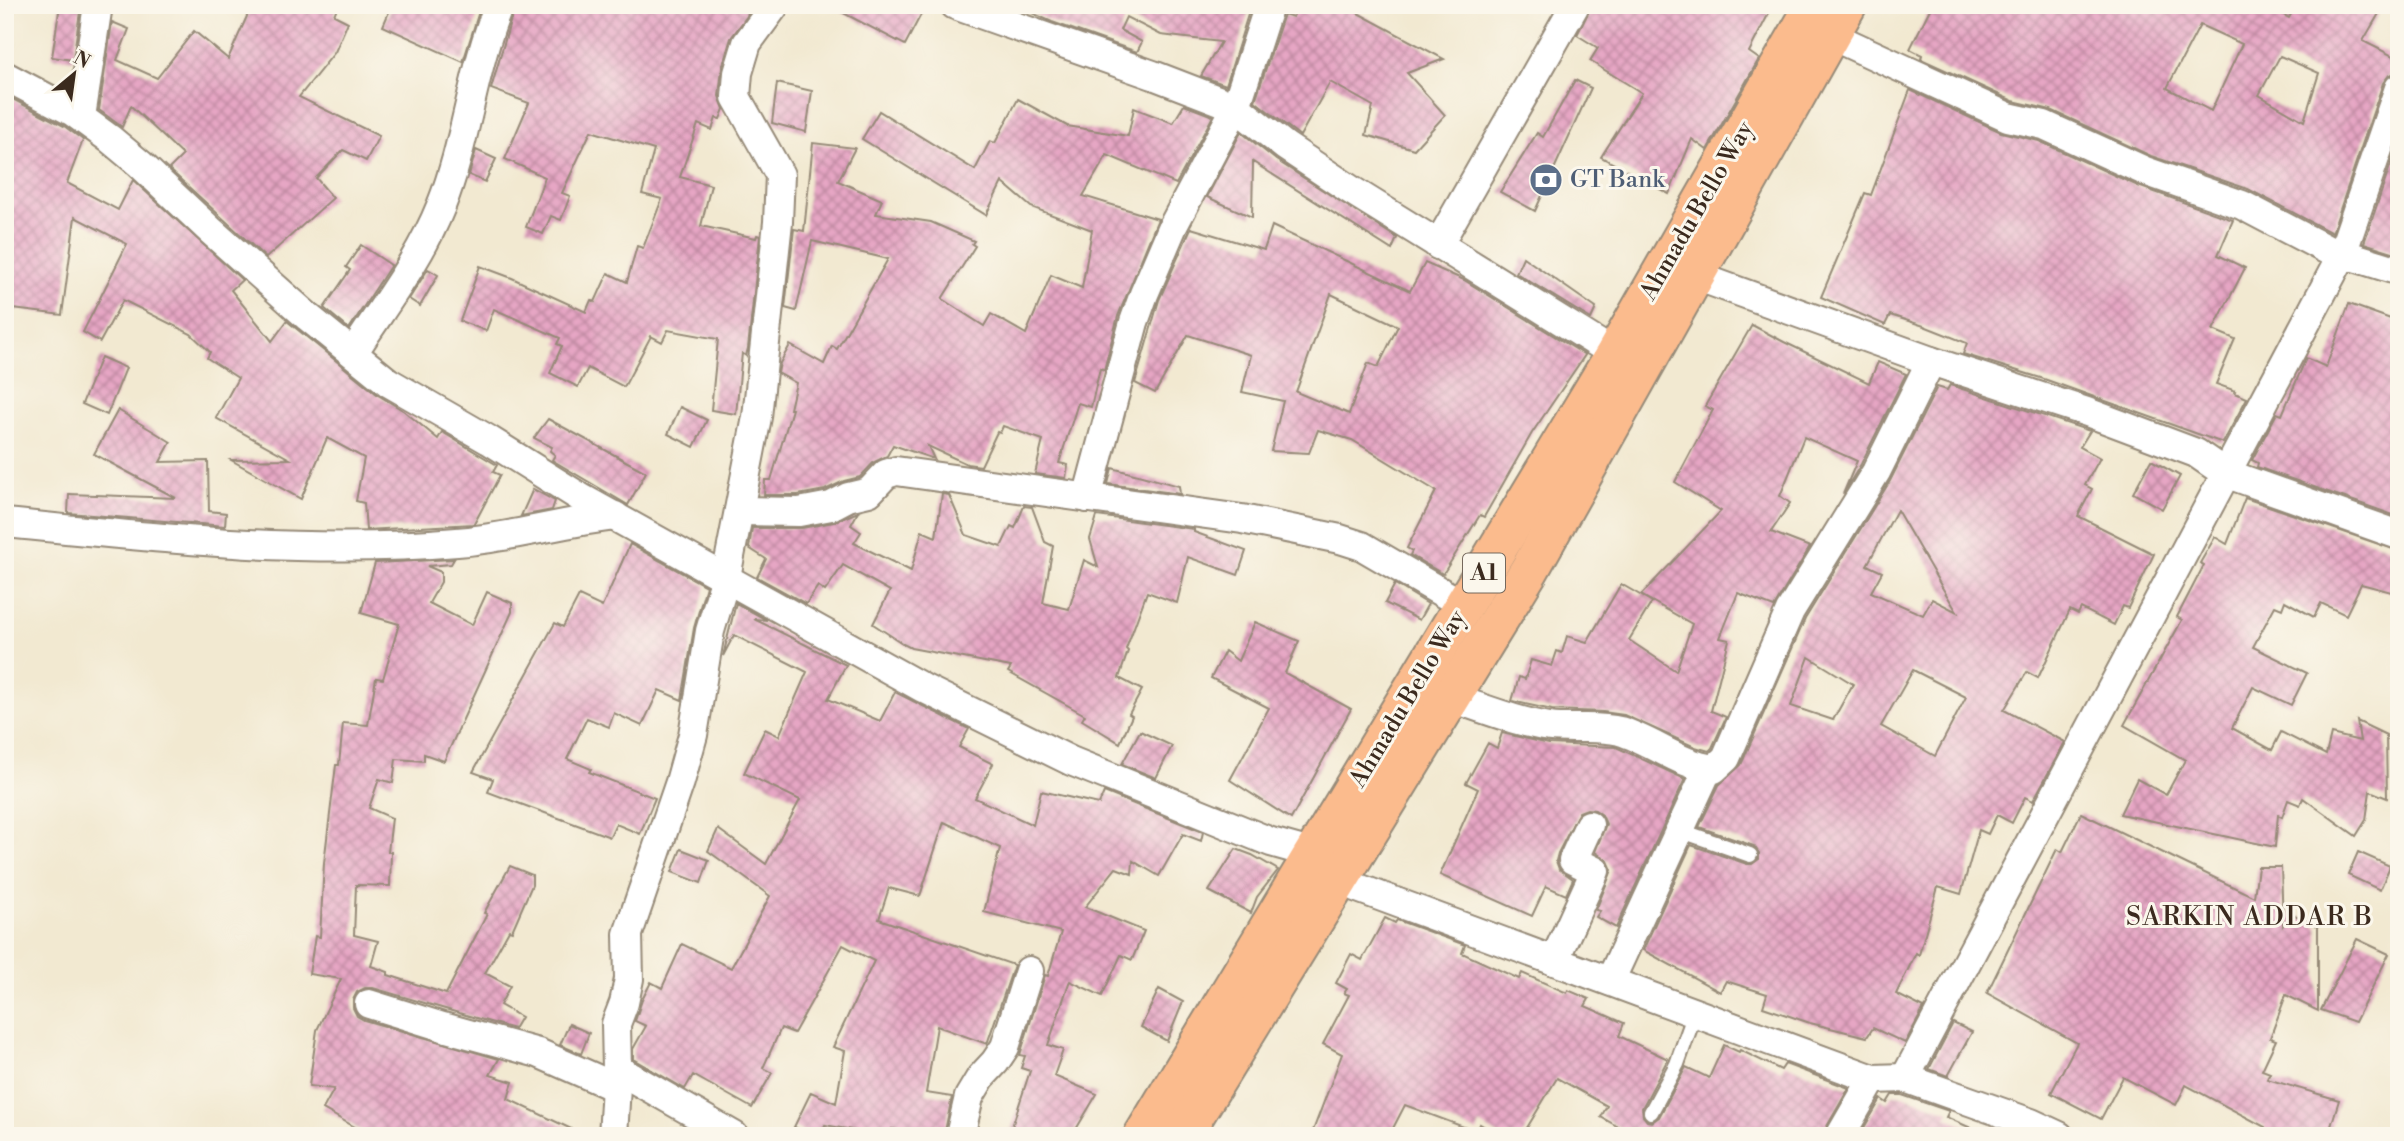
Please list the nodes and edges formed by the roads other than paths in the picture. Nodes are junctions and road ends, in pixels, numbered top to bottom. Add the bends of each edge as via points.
1 (98, 5) edge
2 (499, 5) edge
3 (775, 5) edge
4 (955, 5) edge
5 (1269, 5) edge
6 (1575, 5) edge
7 (1831, 15) edge
8 (5, 76) edge
9 (2399, 88) edge
10 (1236, 107) junction
11 (81, 117) junction
12 (1438, 245) junction
13 (2341, 257) junction
14 (2399, 271) edge
15 (1696, 276) junction
16 (353, 353) junction
17 (1615, 354) junction
18 (1931, 361) junction
19 (2225, 472) junction
20 (1087, 498) junction
21 (739, 511) junction
22 (615, 516) junction
23 (5, 523) edge
24 (2399, 535) edge
25 (726, 577) junction
26 (1465, 606) junction
27 (1451, 698) junction
28 (1708, 769) junction
29 (1589, 825) dead end
30 (1679, 830) junction
31 (1750, 855) dead end
32 (1326, 867) junction
33 (1554, 961) junction
34 (1029, 971) dead end
35 (1610, 981) junction
36 (369, 1004) dead end
37 (1695, 1013) junction
38 (616, 1078) junction
39 (1873, 1079) junction
40 (1905, 1079) junction
41 (1651, 1112) dead end
42 (1190, 1133) edge
43 (613, 1136) edge
44 (734, 1136) edge
45 (960, 1136) edge
46 (1143, 1136) edge
47 (1839, 1136) edge
48 (2059, 1136) edge

1 - 11 street
2 - 16 street via 440,207 402,280
3 - 21 street via 747,43 736,97 780,174 757,417
4 - 10 street
5 - 10 street
6 - 12 street
7 - 13 street via 2008,117 2044,125 2145,171 2242,205
7 - 15 highway, Ahmadu Bello Way / A1
7 - 17 highway, Ahmadu Bello Way / A1
8 - 11 street
9 - 13 street
10 - 12 street via 1285,146
10 - 20 street via 1144,294
11 - 16 street
12 - 17 street
13 - 14 street
13 - 19 street
15 - 18 street
15 - 27 highway, Ahmadu Bello Way / A1 via 1530,569
16 - 22 street via 388,382
17 - 26 highway, Ahmadu Bello Way / A1
18 - 19 street via 2196,453
18 - 28 street via 1876,472 1790,611 1726,758
19 - 24 street
19 - 40 street
20 - 21 street via 896,471 886,474 869,492 831,506 799,512
20 - 26 street via 1242,519 1340,539 1362,546
21 - 25 street
22 - 23 street via 459,542 362,546 175,540
22 - 25 street
25 - 32 street via 923,688 1071,761
25 - 38 street via 710,631 690,747 628,934 629,979 616,1024
26 - 32 highway, Ahmadu Bello Way / A1
27 - 28 street via 1547,727 1608,728
27 - 32 highway, Ahmadu Bello Way / A1
28 - 30 street
29 - 33 street via 1573,860 1595,871
30 - 31 lane
30 - 35 street
32 - 33 street
32 - 42 highway, Ahmadu Bello Way / A1
32 - 46 highway, Ahmadu Bello Way / A1
33 - 35 street
34 - 45 street via 1005,1047 969,1097
35 - 37 street
36 - 38 street
37 - 39 street
37 - 41 lane via 1677,1064
38 - 43 street
38 - 44 street
39 - 40 street
39 - 47 street
40 - 48 street

